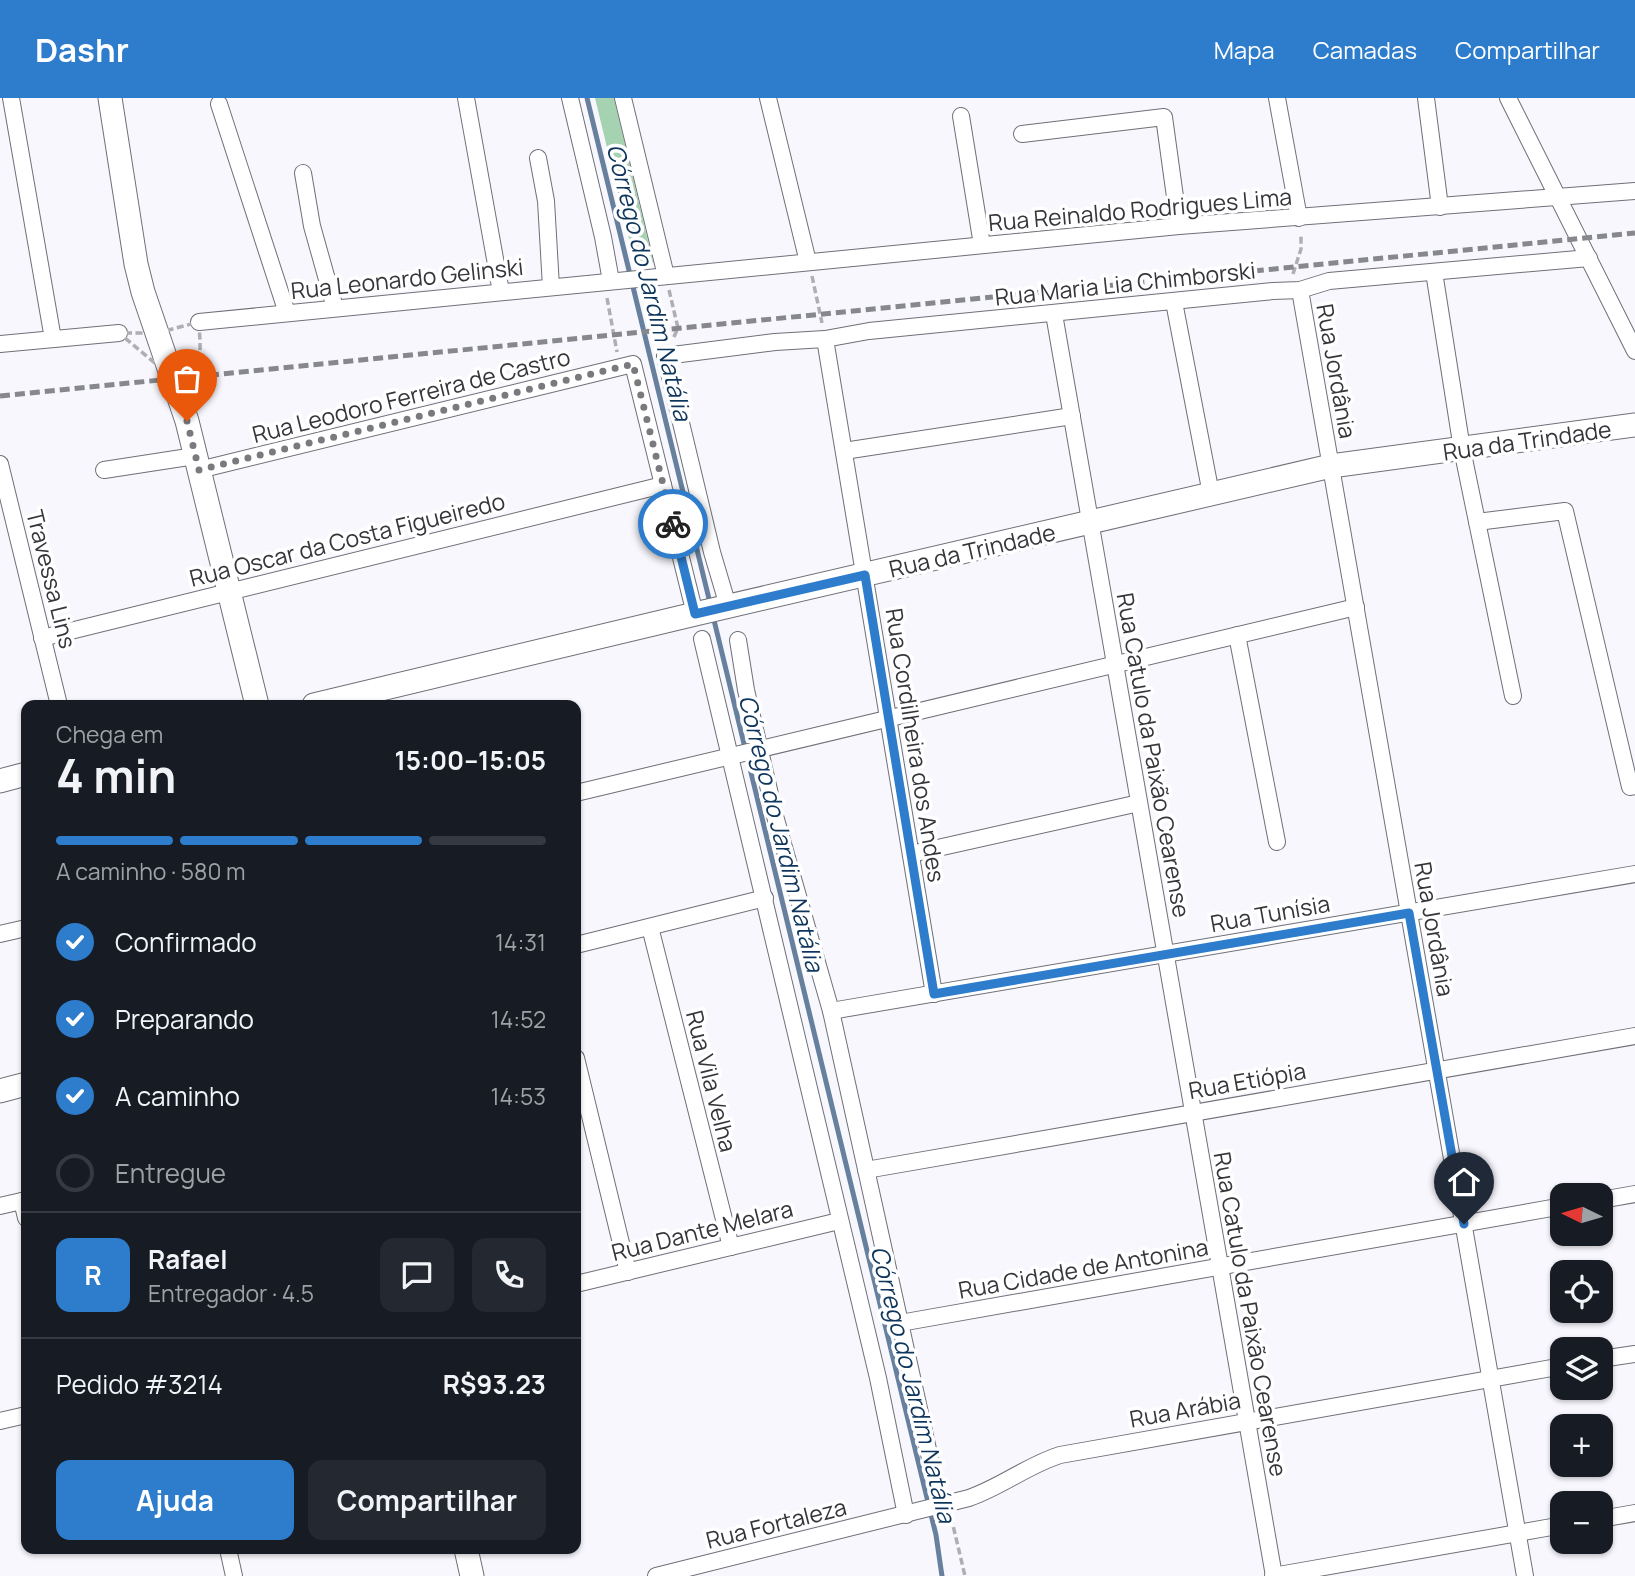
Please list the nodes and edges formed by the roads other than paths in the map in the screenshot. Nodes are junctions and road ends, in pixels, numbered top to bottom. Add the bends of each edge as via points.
1 (11, 98) edge
2 (110, 98) edge
3 (466, 98) edge
4 (570, 98) edge
5 (623, 98) edge
6 (768, 98) edge
7 (1277, 98) edge
8 (1426, 98) edge
9 (1508, 98) edge
10 (219, 104) dead end
11 (961, 117) dead end
12 (1022, 134) dead end
13 (538, 158) dead end
14 (303, 173) dead end
15 (1635, 191) edge
16 (1559, 197) junction
17 (1440, 207) junction
18 (1299, 218) junction
19 (1179, 226) junction
20 (982, 245) junction
21 (1589, 258) junction
22 (808, 262) junction
23 (1434, 272) junction
24 (657, 277) junction
25 (611, 281) junction
26 (551, 287) junction
27 (1300, 290) junction
28 (501, 292) junction
29 (1174, 302) junction
30 (335, 308) junction
31 (287, 313) junction
32 (1054, 314) junction
33 (199, 322) road end
34 (119, 333) dead end
35 (53, 339) junction
36 (825, 339) junction
37 (0, 344) edge
38 (1635, 351) edge
39 (1072, 416) junction
40 (1635, 425) edge
41 (1462, 449) junction
42 (844, 451) junction
43 (197, 463) junction
44 (0, 464) edge
45 (1331, 466) junction
46 (104, 470) dead end
47 (663, 485) junction
48 (1211, 494) junction
49 (1090, 522) junction
50 (1477, 522) junction
51 (865, 575) junction
52 (229, 592) junction
53 (728, 606) junction
54 (1356, 607) junction
55 (695, 614) junction
56 (1237, 635) junction
57 (43, 638) junction
58 (702, 639) dead end
59 (738, 640) dead end
60 (1115, 664) junction
61 (1513, 696) dead end
62 (58, 700) edge
63 (256, 700) edge
64 (335, 700) edge
65 (888, 717) junction
66 (761, 747) junction
67 (729, 755) junction
68 (21, 776) edge
69 (0, 781) edge
70 (1635, 786) edge
71 (581, 792) edge
72 (1139, 803) junction
73 (1276, 842) dead end
74 (911, 854) junction
75 (1635, 874) edge
76 (765, 898) junction
77 (1409, 913) junction
78 (650, 927) junction
79 (21, 929) edge
80 (0, 934) edge
81 (581, 945) edge
82 (1166, 954) junction
83 (934, 994) junction
84 (831, 1011) junction
85 (1635, 1036) edge
86 (1437, 1070) junction
87 (581, 1079) edge
88 (21, 1085) edge
89 (0, 1091) edge
90 (1193, 1113) junction
91 (866, 1170) junction
92 (1635, 1194) edge
93 (1614, 1198) edge
94 (21, 1201) edge
95 (0, 1206) edge
96 (1550, 1208) edge
97 (839, 1221) junction
98 (1464, 1224) junction
99 (731, 1247) junction
100 (1220, 1267) junction
101 (628, 1272) junction
102 (581, 1283) edge
103 (900, 1323) junction
104 (1635, 1353) edge
105 (1613, 1357) edge
106 (1550, 1368) edge
107 (1490, 1379) junction
108 (21, 1416) edge
109 (1247, 1421) junction
110 (0, 1422) edge
111 (931, 1463) dead end
112 (1635, 1513) edge
113 (906, 1515) junction
114 (1613, 1517) edge
115 (1550, 1527) edge
116 (1518, 1533) junction
117 (229, 1554) edge
118 (467, 1554) edge
119 (708, 1570) edge
120 (234, 1576) edge
121 (472, 1576) edge
122 (656, 1576) edge
123 (1274, 1576) edge
124 (1525, 1576) edge

1 - 35 street
2 - 43 main road via 136,264
3 - 28 street
4 - 25 street
5 - 24 street
6 - 22 street
7 - 18 street
8 - 17 street
9 - 16 street
10 - 31 street
11 - 20 street
12 - 19 street via 1164,117
13 - 26 street via 548,220
14 - 30 street
15 - 16 street, Rua Reinaldo Rodrigues Lima
16 - 17 street, Rua Reinaldo Rodrigues Lima
16 - 21 street
17 - 18 street, Rua Reinaldo Rodrigues Lima
18 - 19 street, Rua Reinaldo Rodrigues Lima
19 - 20 street, Rua Reinaldo Rodrigues Lima
20 - 22 street, Rua Reinaldo Rodrigues Lima
21 - 23 street, Rua Maria Lia Chimborski
21 - 38 street
22 - 24 street, Rua Reinaldo Rodrigues Lima
23 - 27 street, Rua Maria Lia Chimborski via 1329,281
23 - 41 street
24 - 25 street, Rua Leonardo Gelinski
25 - 26 street, Rua Leonardo Gelinski
26 - 28 street, Rua Leonardo Gelinski
27 - 29 street, Rua Maria Lia Chimborski
27 - 45 street, Rua Jordânia
28 - 30 street, Rua Leonardo Gelinski
29 - 32 street, Rua Maria Lia Chimborski
29 - 48 street
30 - 31 street, Rua Leonardo Gelinski
31 - 33 street, Rua Leonardo Gelinski
32 - 36 street, Rua Maria Lia Chimborski
32 - 39 street, Rua Catulo da Paixão Cearense
34 - 35 street
35 - 37 street
36 - 42 street, Rua Cordilheira dos Andes
36 - 53 street, Rua Maria Lia Chimborski via 665,356
39 - 42 street
39 - 49 street, Rua Catulo da Paixão Cearense
40 - 41 main road, Rua da Trindade
41 - 45 main road, Rua da Trindade
41 - 50 street
42 - 51 street, Rua Cordilheira dos Andes
43 - 46 street, Rua Leodoro Ferreira de Castro
43 - 47 street, Rua Leodoro Ferreira de Castro via 627,366
43 - 52 main road
44 - 57 street, Travessa Lins
45 - 48 main road, Rua da Trindade
45 - 54 street, Rua Jordânia
47 - 52 street, Rua Oscar da Costa Figueiredo
47 - 55 street
48 - 49 main road, Rua da Trindade
49 - 51 main road, Rua da Trindade
49 - 60 street, Rua Catulo da Paixão Cearense
50 - 61 street
50 - 70 street via 1565,511 1630,787
51 - 53 main road, Rua da Trindade
51 - 65 street, Rua Cordilheira dos Andes
52 - 57 street, Rua Oscar da Costa Figueiredo
52 - 63 main road
53 - 55 main road, Rua da Trindade
54 - 56 street
54 - 77 street, Rua Jordânia
55 - 64 main road, Rua da Trindade
56 - 60 street
56 - 73 street
57 - 62 street, Travessa Lins
58 - 67 street
59 - 66 street
60 - 65 street
60 - 72 street, Rua Catulo da Paixão Cearense
65 - 66 street
65 - 74 street, Rua Cordilheira dos Andes
66 - 67 street
66 - 84 street via 778,830
67 - 71 street
67 - 76 street
68 - 69 main road
72 - 74 street
72 - 82 street, Rua Catulo da Paixão Cearense
74 - 83 street, Rua Cordilheira dos Andes
75 - 77 street, Rua Tunísia
76 - 78 street
76 - 97 street
77 - 82 street, Rua Tunísia
77 - 86 street, Rua Jordânia
78 - 81 street
78 - 99 street, Rua Vila Velha
79 - 80 street
82 - 83 street, Rua Tunísia
82 - 90 street, Rua Catulo da Paixão Cearense
83 - 84 street, Rua Tunísia
84 - 91 street
85 - 86 street, Rua Etiópia
86 - 90 street, Rua Etiópia
86 - 98 street, Rua Jordânia
87 - 101 street
88 - 89 main road
90 - 91 street, Rua Etiópia
90 - 100 street, Rua Catulo da Paixão Cearense
91 - 103 street
92 - 93 street
94 - 95 street
96 - 98 street, Rua Cidade de Antonina
97 - 99 street, Rua Dante Melara
97 - 113 street
98 - 100 street, Rua Cidade de Antonina
98 - 107 street, Rua Jordânia
99 - 101 street, Rua Dante Melara
100 - 103 street, Rua Cidade de Antonina
100 - 109 street, Rua Catulo da Paixão Cearense
101 - 102 street, Rua Dante Melara
103 - 111 street
104 - 105 street
106 - 107 street, Rua Arábia
107 - 109 street, Rua Arábia
107 - 116 street, Rua Jordânia
108 - 110 street
109 - 113 street, Rua Arábia via 1060,1455 985,1493
109 - 123 street, Rua Catulo da Paixão Cearense
112 - 114 street
113 - 119 street, Rua Fortaleza
115 - 116 street
116 - 123 street
116 - 124 street, Rua Jordânia
117 - 120 street
118 - 121 main road
119 - 122 street, Rua Fortaleza

